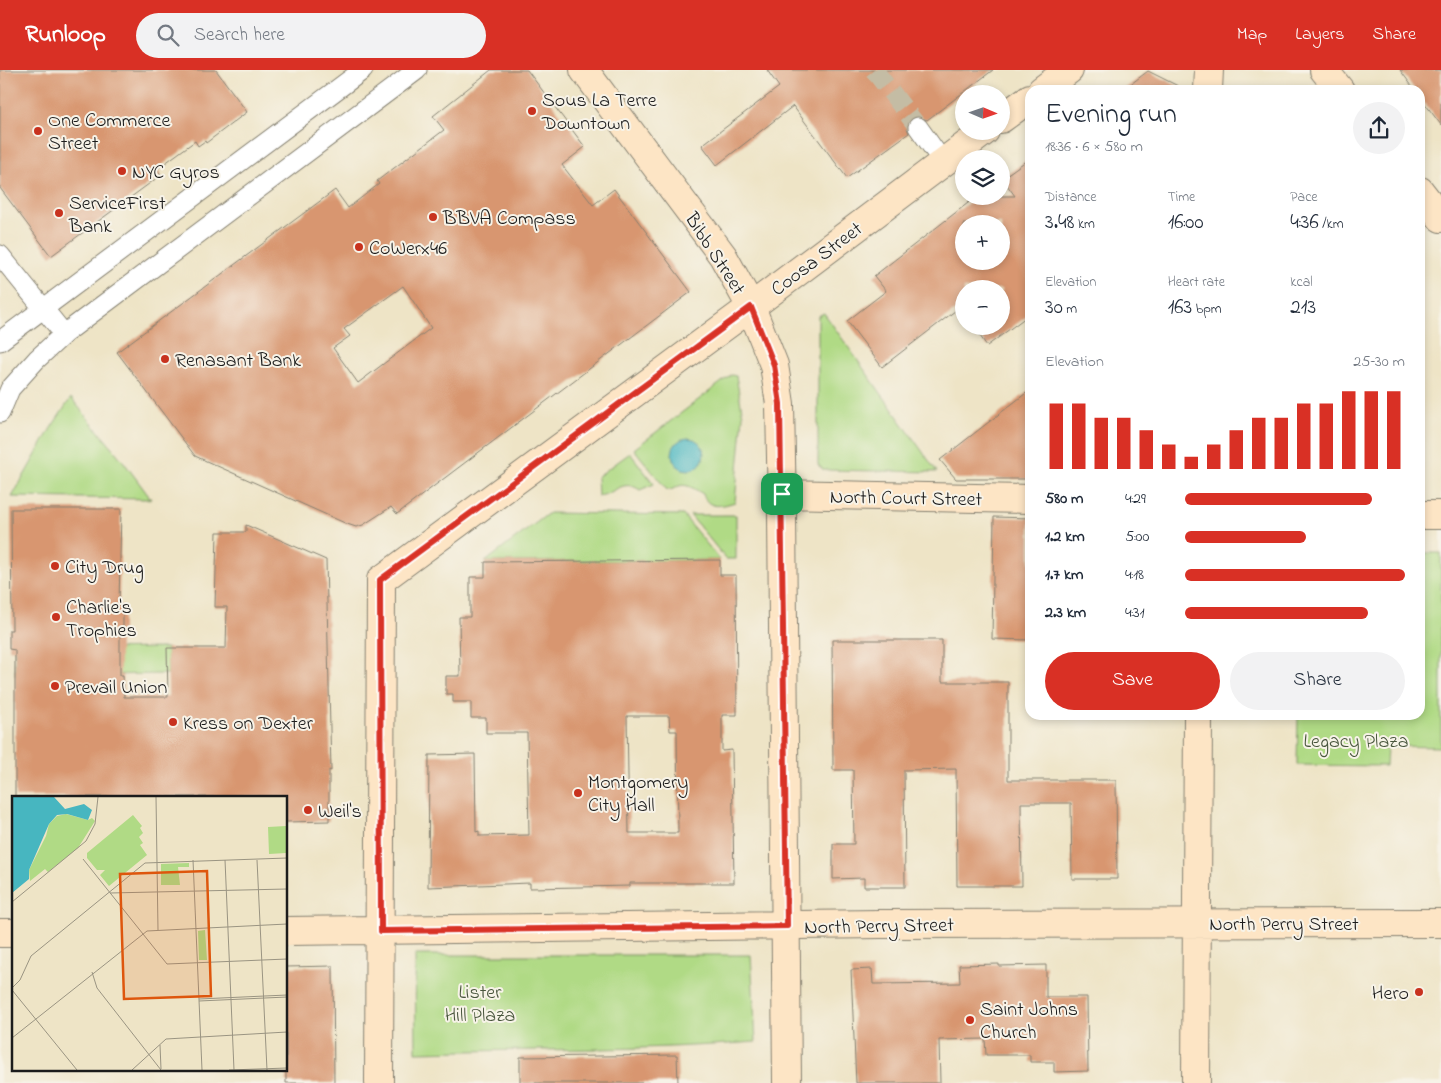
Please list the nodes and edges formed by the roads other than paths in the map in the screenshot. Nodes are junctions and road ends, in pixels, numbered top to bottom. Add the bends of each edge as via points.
1 (363, 70) edge
2 (417, 70) edge
3 (584, 70) edge
4 (1069, 70) edge
5 (1209, 70) edge
6 (1324, 70) edge
7 (1049, 85) edge
8 (1208, 85) edge
9 (1336, 85) edge
10 (1025, 102) edge
11 (1010, 112) edge
12 (918, 126) tunnel mouth
13 (973, 140) edge
14 (943, 162) junction
15 (1425, 197) edge
16 (1441, 218) edge
17 (0, 255) edge
18 (751, 307) junction
19 (44, 310) junction
20 (64, 334) junction
21 (0, 341) edge
22 (0, 412) edge
23 (782, 494) junction
24 (1025, 499) edge
25 (1425, 515) edge
26 (1441, 515) edge
27 (1198, 720) edge
28 (1441, 923) edge
29 (1196, 924) junction
30 (787, 926) junction
31 (288, 931) edge
32 (381, 931) junction
33 (380, 1083) edge
34 (788, 1083) edge
35 (1196, 1083) edge

1 - 19 street
2 - 20 street
3 - 18 main road, Bibb Street via 723,256
4 - 7 main road
5 - 8 main road
6 - 9 main road
10 - 11 main road
12 - 14 street
13 - 14 main road, Coosa Street
14 - 18 main road, Coosa Street
15 - 16 main road
17 - 19 street
18 - 23 main road, Bibb Street via 774,365 780,404
18 - 32 main road, Coosa Street via 380,580
19 - 20 street
19 - 21 street
20 - 22 street via 10,389
23 - 24 main road, North Court Street
23 - 30 main road, Bibb Street
25 - 26 main road
27 - 29 main road
28 - 29 main road, North Perry Street
29 - 30 main road, North Perry Street
29 - 35 main road
30 - 32 main road, North Perry Street
30 - 34 main road, Bibb Street
31 - 32 main road, North Perry Street
32 - 33 main road

